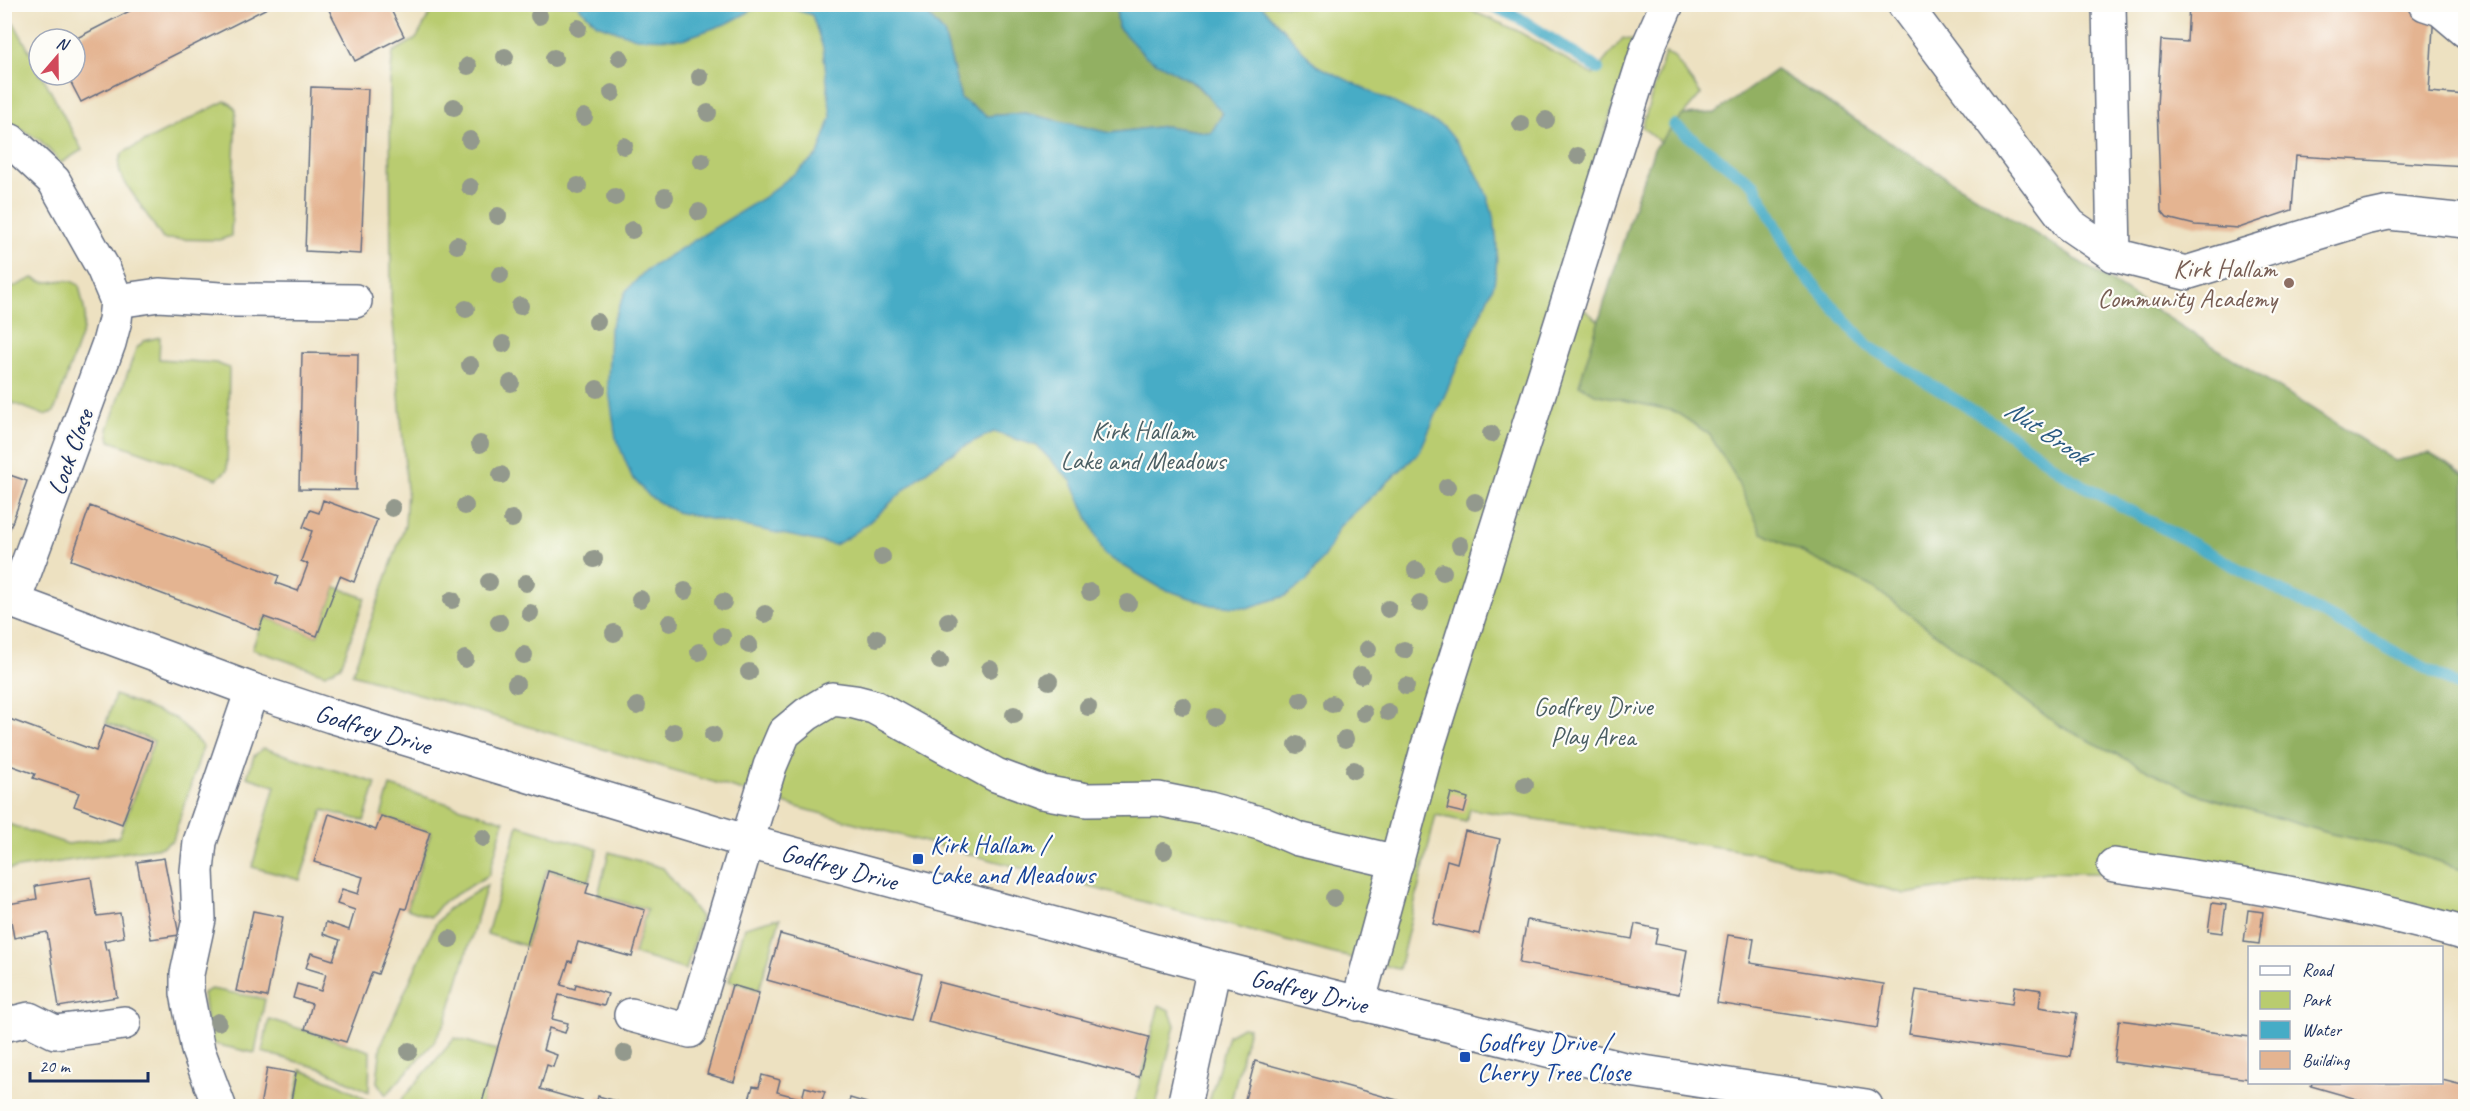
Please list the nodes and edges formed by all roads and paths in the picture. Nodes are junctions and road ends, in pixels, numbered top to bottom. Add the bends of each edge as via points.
1 (1667, 4) edge
2 (1904, 4) edge
3 (2109, 4) edge
4 (2425, 4) edge
5 (2466, 31) edge
6 (4, 138) edge
7 (2466, 221) edge
8 (2114, 255) junction
9 (117, 301) junction
10 (356, 301) dead end
11 (9, 599) edge
12 (252, 690) junction
13 (745, 841) junction
14 (1397, 862) junction
15 (2114, 865) dead end
16 (2466, 934) edge
17 (1214, 967) junction
18 (1358, 1004) junction
19 (631, 1015) dead end
20 (17, 1022) edge
21 (124, 1023) dead end
22 (1727, 1096) edge
23 (219, 1107) edge
24 (1184, 1107) edge
25 (1866, 1107) edge

1 - 14 street via 1648,47 1427,749
2 - 8 street via 2070,225
3 - 8 street
4 - 5 street via 2440,9
6 - 9 street via 54,181
7 - 8 street via 2389,213 2186,273
9 - 10 street via 159,295
9 - 11 street, Lock Close via 109,343
11 - 12 street, Godfrey Drive
12 - 13 street, Godfrey Drive
12 - 23 street via 200,842 199,919 187,974 198,1050
13 - 14 street via 784,733 832,699 874,706 996,775 1042,792 1087,800 1158,799 1208,809 1263,824 1298,839
13 - 17 street, Godfrey Drive
13 - 19 street via 690,1031
14 - 18 street
15 - 16 street via 2241,884 2407,917
17 - 18 street, Godfrey Drive
17 - 24 street
18 - 22 street, Godfrey Drive
20 - 21 street via 55,1032
22 - 25 street, Godfrey Drive

